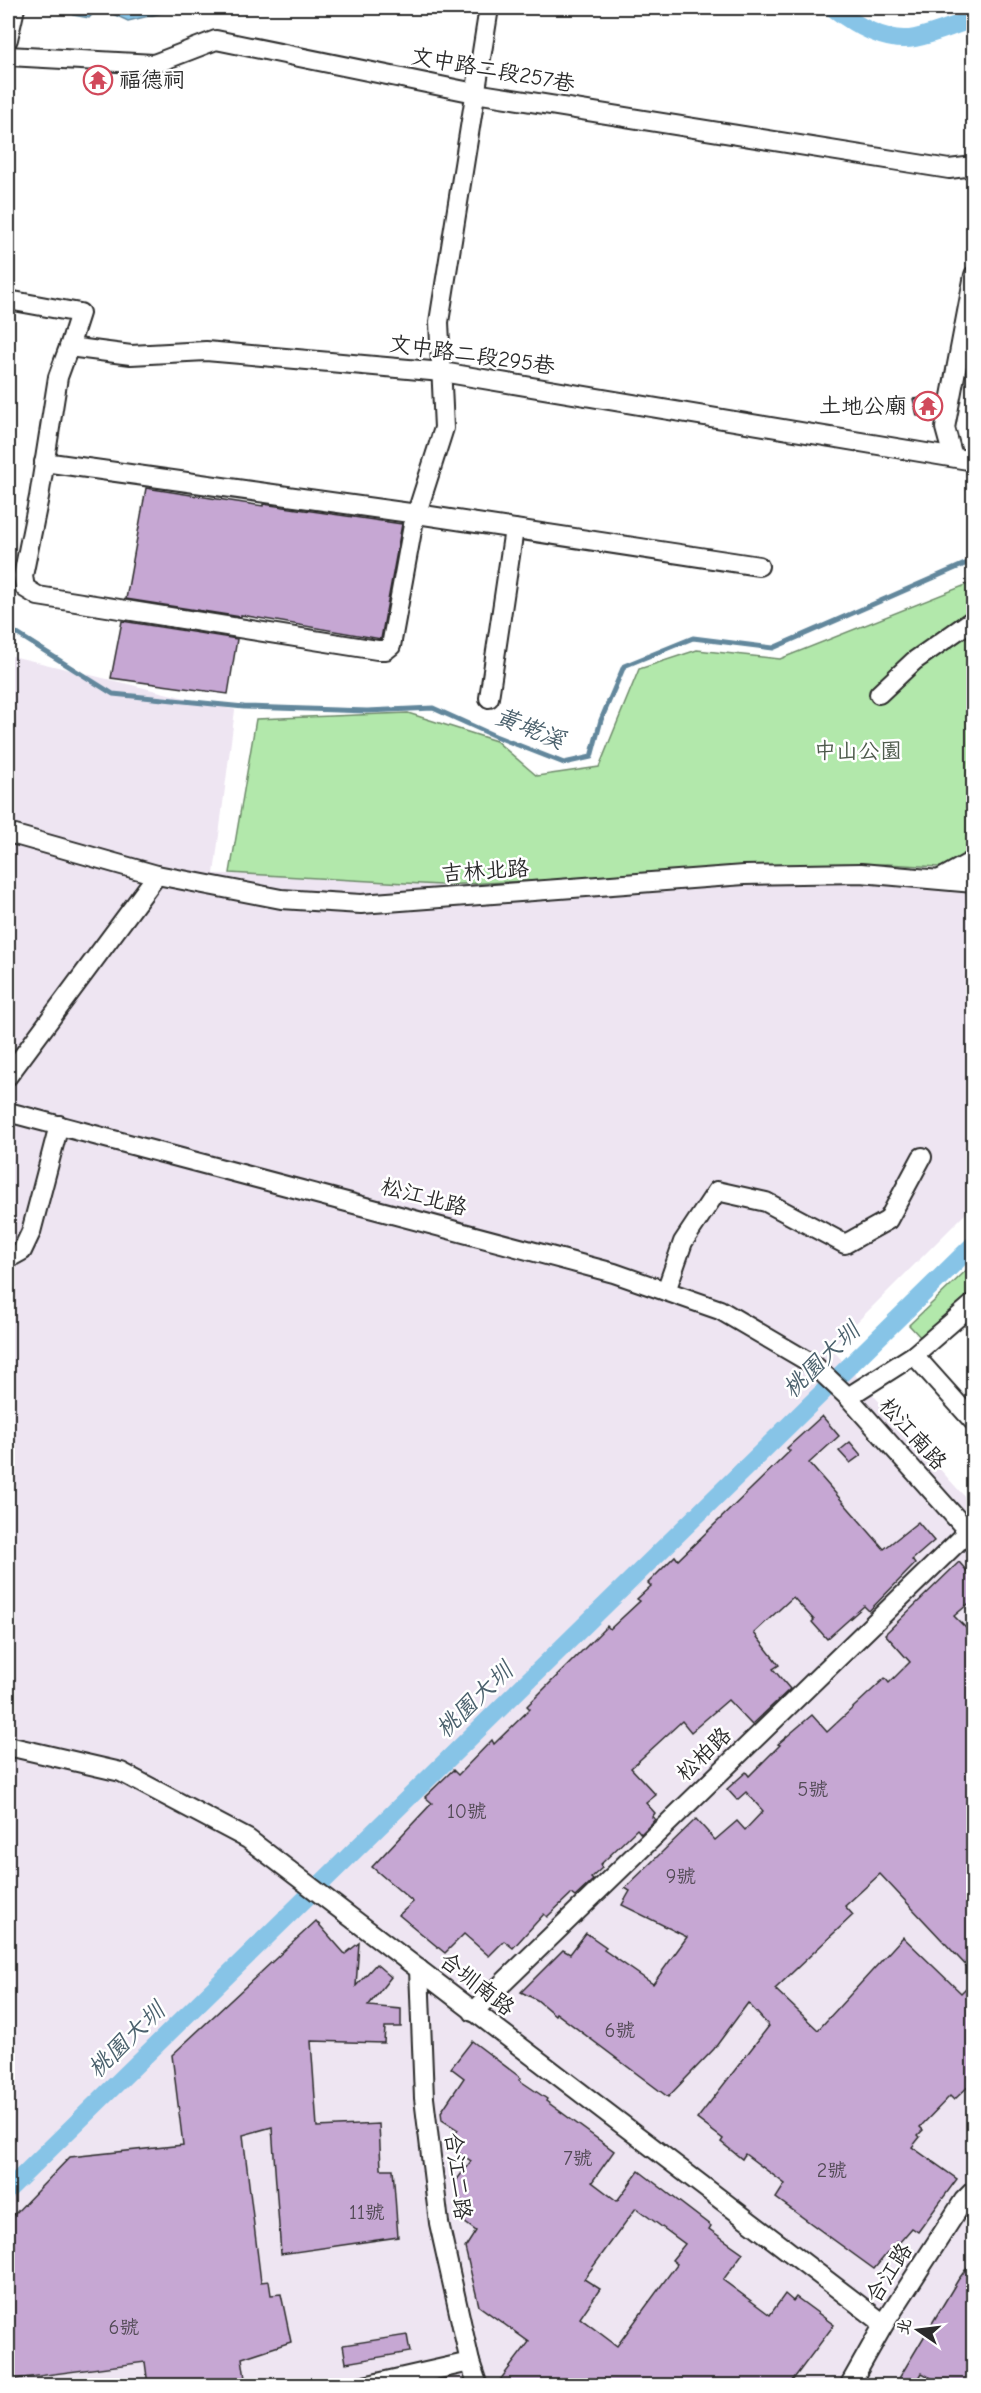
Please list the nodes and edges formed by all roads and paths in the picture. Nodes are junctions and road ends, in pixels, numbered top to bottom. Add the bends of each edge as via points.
1 (15, 8) edge
2 (489, 8) edge
3 (8, 39) edge
4 (8, 56) edge
5 (475, 93) junction
6 (974, 166) edge
7 (974, 275) edge
8 (8, 300) edge
9 (69, 347) junction
10 (442, 372) junction
11 (953, 458) junction
12 (974, 461) edge
13 (44, 462) junction
14 (417, 514) junction
15 (514, 529) junction
16 (759, 566) dead end
17 (974, 619) edge
18 (879, 694) dead end
19 (489, 698) dead end
20 (8, 833) edge
21 (974, 860) edge
22 (157, 875) junction
23 (940, 879) junction
24 (974, 883) edge
25 (8, 1076) edge
26 (8, 1112) edge
27 (59, 1125) junction
28 (922, 1157) dead end
29 (8, 1255) edge
30 (666, 1291) junction
31 (974, 1303) edge
32 (914, 1355) junction
33 (814, 1365) joint
34 (844, 1394) junction
35 (974, 1422) edge
36 (971, 1535) edge
37 (8, 1746) edge
38 (419, 1969) junction
39 (473, 2012) junction
40 (974, 2190) edge
41 (884, 2324) junction
42 (470, 2362) junction
43 (364, 2385) edge
44 (478, 2385) edge
45 (849, 2385) edge

1 - 3 street
2 - 5 street
4 - 5 street, 文中路二段257巷 via 154,64 216,40
5 - 6 street, 文中路二段257巷 via 949,170
5 - 10 street via 439,322
7 - 11 street via 945,428
8 - 9 street via 80,313
9 - 10 street, 文中路二段295巷 via 131,355 206,351
9 - 13 street via 58,377
10 - 11 street, 文中路二段295巷
10 - 14 street via 444,428
11 - 12 street, 文中路二段295巷
13 - 14 street
13 - 14 street via 24,576 25,588 38,596 377,650 392,646
14 - 15 street
15 - 16 street
15 - 19 street
17 - 18 street via 914,661
20 - 22 street, 吉林北路
21 - 23 street
22 - 23 street, 吉林北路 via 281,898 361,904 744,875 861,873
22 - 25 street
23 - 24 street, 吉林北路
26 - 27 street, 松江北路
27 - 29 street via 31,1232 22,1251
27 - 30 street, 松江北路 via 614,1273
28 - 30 street via 888,1220 845,1244 766,1202 717,1191 683,1242
30 - 33 street, 松江北路 via 720,1310
31 - 32 street
32 - 34 street
32 - 35 street
33 - 34 street, 松江南路
34 - 36 street, 松江南路
36 - 39 street, 松柏路
37 - 38 street, 合圳南路 via 121,1772 248,1839
38 - 39 street, 合圳南路
38 - 42 street, 合江二路 via 424,2098 439,2223
39 - 41 street, 合圳南路
40 - 41 street, 合江路
41 - 45 street, 合江路
42 - 43 street
42 - 44 street, 合江二路

